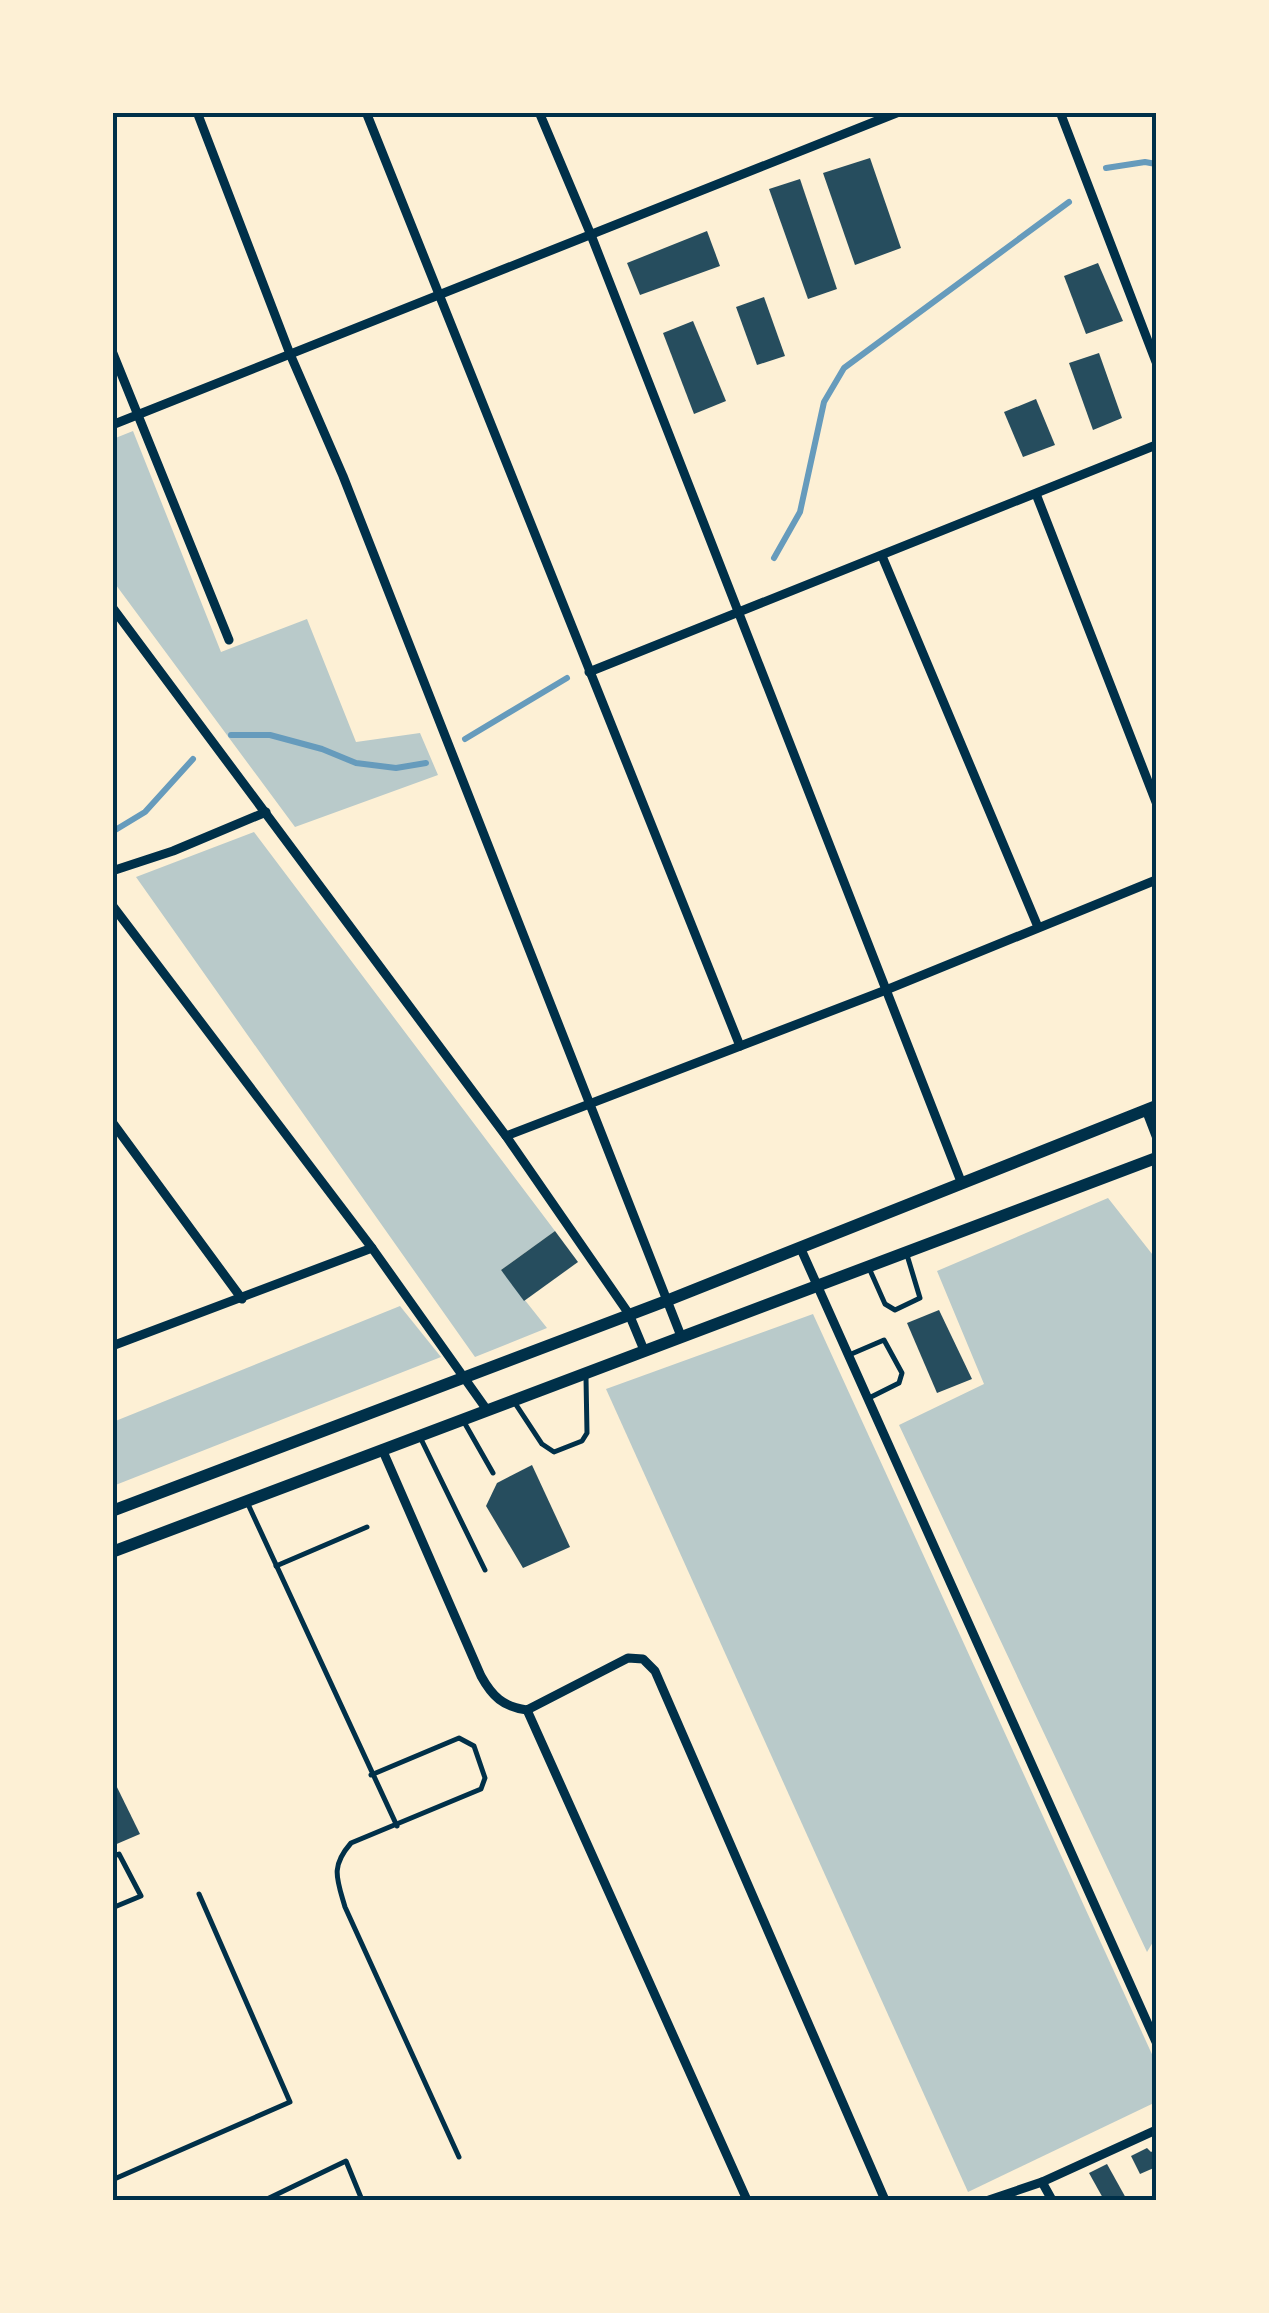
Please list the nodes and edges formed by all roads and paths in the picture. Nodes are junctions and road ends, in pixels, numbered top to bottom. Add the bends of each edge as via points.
1 (196, 112) edge
2 (366, 112) edge
3 (539, 112) edge
4 (899, 112) edge
5 (1060, 112) edge
6 (591, 235) junction
7 (441, 294) junction
8 (112, 351) edge
9 (290, 354) junction
10 (1156, 362) edge
11 (138, 415) junction
12 (112, 425) edge
13 (1156, 445) edge
14 (1036, 494) junction
15 (882, 556) junction
16 (112, 607) edge
17 (739, 610) junction
18 (229, 640) dead end
19 (590, 672) junction
20 (1156, 802) edge
21 (266, 812) junction
22 (112, 871) edge
23 (1156, 880) edge
24 (112, 905) edge
25 (1038, 926) junction
26 (886, 990) junction
27 (740, 1046) junction
28 (590, 1103) junction
29 (1151, 1108) edge
30 (112, 1122) edge
31 (506, 1136) junction
32 (1156, 1136) edge
33 (1156, 1158) edge
34 (962, 1184) junction
35 (372, 1248) junction
36 (800, 1248) junction
37 (906, 1251) junction
38 (868, 1265) junction
39 (817, 1284) junction
40 (242, 1300) junction
41 (666, 1300) junction
42 (629, 1314) junction
43 (681, 1336) junction
44 (112, 1346) edge
45 (644, 1350) junction
46 (850, 1355) junction
47 (586, 1372) junction
48 (465, 1376) junction
49 (869, 1398) junction
50 (513, 1400) junction
51 (487, 1410) junction
52 (463, 1420) junction
53 (420, 1438) junction
54 (382, 1449) junction
55 (493, 1473) dead end
56 (246, 1499) junction
57 (112, 1511) edge
58 (366, 1527) dead end
59 (112, 1552) edge
60 (276, 1566) junction
61 (485, 1570) dead end
62 (527, 1710) junction
63 (371, 1775) junction
64 (397, 1826) junction
65 (112, 1857) edge
66 (199, 1894) dead end
67 (112, 1908) edge
68 (1152, 2022) edge
69 (1156, 2042) edge
70 (1156, 2130) edge
71 (459, 2157) dead end
72 (112, 2180) edge
73 (1042, 2182) junction
74 (881, 2199) edge
75 (265, 2200) edge
76 (362, 2200) edge
77 (747, 2200) edge
78 (989, 2200) edge
79 (1052, 2200) edge

1 - 9 street
2 - 7 street
3 - 6 street
4 - 6 street
5 - 10 street
6 - 7 street
6 - 17 street
7 - 9 street
7 - 19 street
8 - 11 street
9 - 11 street
9 - 28 street
11 - 12 street
11 - 18 street
13 - 14 street
14 - 15 street
14 - 20 street
15 - 17 street
15 - 25 street
16 - 21 street
17 - 19 street
17 - 26 street
19 - 27 street
21 - 22 street
21 - 31 street
23 - 25 street
24 - 35 street
25 - 26 street
26 - 27 street
26 - 34 street
27 - 28 street
28 - 31 street
28 - 41 street
29 - 32 street
29 - 34 main road
30 - 40 street
31 - 42 street
33 - 37 main road
34 - 36 main road
35 - 40 street
35 - 48 street
36 - 39 street
36 - 41 main road
37 - 38 main road
37 - 38 lane via 920,1298 895,1310 884,1304
38 - 39 main road
39 - 43 main road
39 - 46 street
40 - 44 street
41 - 42 main road
41 - 43 street
42 - 45 street
42 - 48 main road
43 - 45 main road
45 - 47 main road
46 - 49 street
46 - 49 lane via 884,1340 902,1373 898,1384
47 - 50 main road
47 - 50 lane via 587,1433 554,1452
48 - 51 street
48 - 57 main road
49 - 68 street
50 - 51 main road
51 - 52 main road
52 - 53 main road
52 - 55 lane
53 - 54 main road
53 - 61 lane
54 - 56 main road
54 - 62 street via 481,1676 501,1702
56 - 59 main road
56 - 60 lane
58 - 60 lane
60 - 63 lane
62 - 74 street via 628,1658 642,1659 655,1671
62 - 77 street
63 - 64 lane
63 - 64 lane via 459,1738 474,1746 485,1778 481,1789
64 - 71 lane via 351,1844 339,1857 336,1877
65 - 67 lane via 119,1854 141,1896
66 - 72 lane via 290,2102
68 - 69 street
70 - 73 street
73 - 78 street
73 - 79 street
75 - 76 lane via 346,2161

